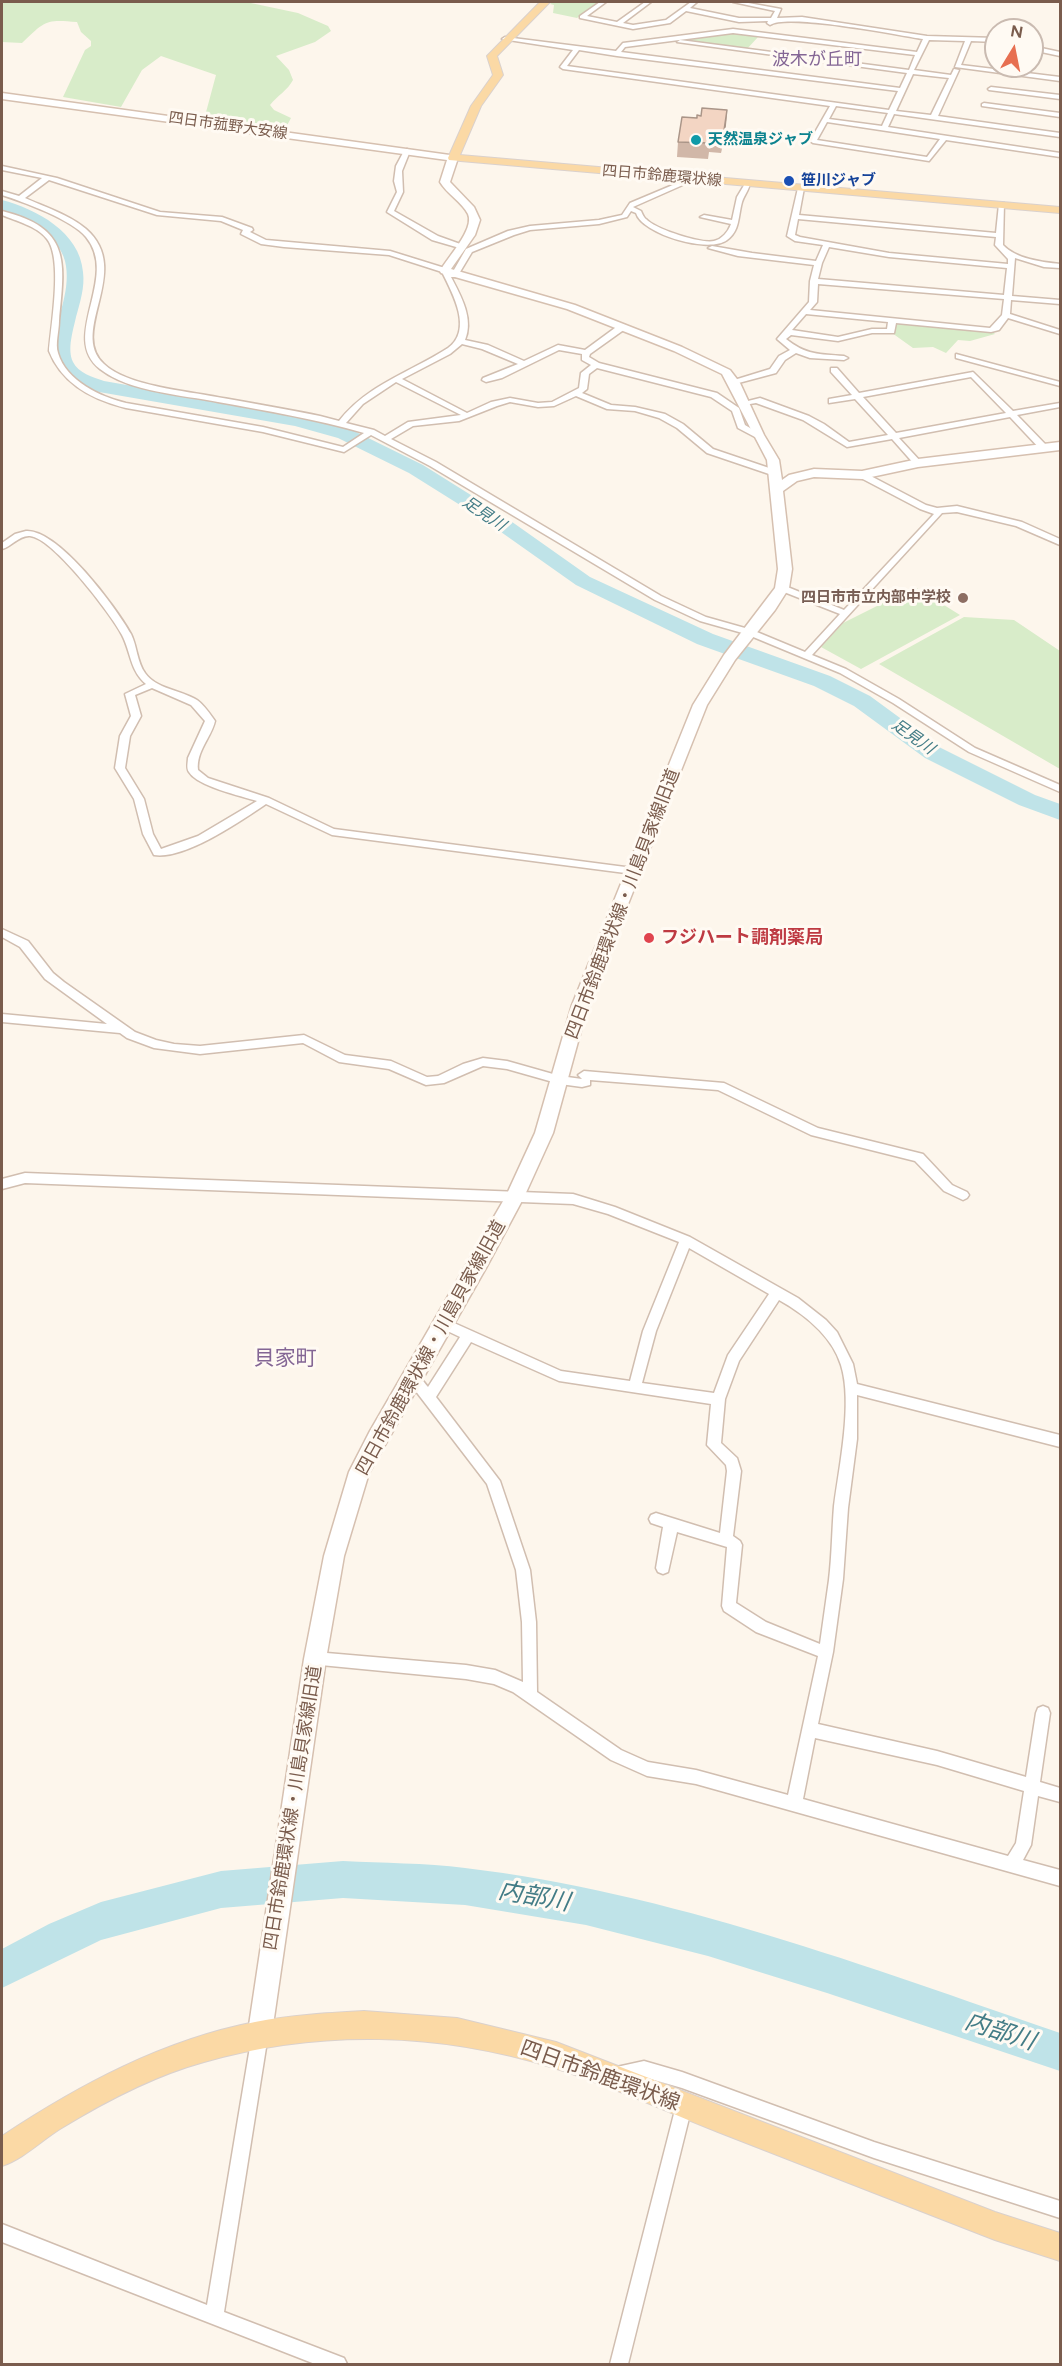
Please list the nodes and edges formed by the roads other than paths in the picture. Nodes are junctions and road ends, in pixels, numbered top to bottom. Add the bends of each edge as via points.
1 (545, 2) edge
2 (603, 2) edge
3 (648, 2) edge
4 (694, 2) edge
5 (736, 2) edge
6 (764, 4) edge
7 (684, 9) junction
8 (772, 19) junction
9 (618, 24) junction
10 (762, 34) junction
11 (927, 38) junction
12 (505, 39) junction
13 (969, 39) junction
14 (663, 40) junction
15 (984, 40) edge
16 (577, 49) junction
17 (752, 51) junction
18 (1044, 51) edge
19 (617, 54) junction
20 (919, 54) junction
21 (1060, 54) edge
22 (957, 66) junction
23 (984, 69) edge
24 (740, 70) junction
25 (911, 72) junction
26 (952, 77) junction
27 (1044, 77) edge
28 (995, 78) edge
29 (1060, 79) edge
30 (728, 89) junction
31 (991, 89) junction
32 (902, 90) junction
33 (2, 96) edge
34 (1060, 98) edge
35 (834, 103) junction
36 (984, 105) junction
37 (892, 110) junction
38 (1060, 116) edge
39 (934, 117) junction
40 (825, 120) junction
41 (976, 123) junction
42 (884, 128) junction
43 (1060, 135) edge
44 (944, 138) junction
45 (407, 152) junction
46 (1060, 155) edge
47 (453, 158) junction
48 (2, 168) edge
49 (48, 177) junction
50 (692, 178) junction
51 (748, 183) junction
52 (801, 188) junction
53 (2, 193) edge
54 (20, 199) junction
55 (1002, 204) junction
56 (629, 208) junction
57 (1060, 210) edge
58 (2, 213) edge
59 (704, 217) dead end
60 (795, 218) junction
61 (735, 223) junction
62 (999, 235) junction
63 (827, 244) junction
64 (460, 247) junction
65 (712, 248) dead end
66 (1006, 253) junction
67 (818, 263) junction
68 (1011, 266) junction
69 (1060, 266) edge
70 (449, 273) junction
71 (814, 280) junction
72 (1009, 298) junction
73 (1060, 302) edge
74 (805, 312) junction
75 (1006, 315) junction
76 (892, 321) junction
77 (622, 327) junction
78 (789, 332) junction
79 (1060, 332) edge
80 (460, 341) junction
81 (795, 351) junction
82 (586, 353) junction
83 (958, 356) dead end
84 (844, 358) dead end
85 (522, 363) junction
86 (596, 364) junction
87 (834, 370) dead end
88 (995, 370) dead end
89 (973, 374) junction
90 (396, 379) junction
91 (486, 380) dead end
92 (734, 383) junction
93 (1060, 384) edge
94 (576, 393) junction
95 (857, 396) junction
96 (832, 400) dead end
97 (1060, 405) edge
98 (742, 407) junction
99 (1012, 414) junction
100 (466, 415) junction
101 (342, 423) junction
102 (370, 433) junction
103 (894, 436) junction
104 (386, 439) junction
105 (762, 440) junction
106 (1060, 447) edge
107 (1044, 448) junction
108 (918, 463) junction
109 (814, 472) junction
110 (775, 473) junction
111 (862, 475) junction
112 (775, 491) junction
113 (937, 511) junction
114 (1060, 542) edge
115 (2, 547) edge
116 (782, 588) junction
117 (845, 613) junction
118 (748, 633) junction
119 (806, 656) junction
120 (154, 684) junction
121 (1060, 789) edge
122 (264, 800) junction
123 (633, 872) junction
124 (2, 933) edge
125 (2, 1018) edge
126 (121, 1029) junction
127 (560, 1080) junction
128 (2, 1184) edge
129 (963, 1194) dead end
130 (515, 1197) junction
131 (686, 1240) junction
132 (777, 1292) junction
133 (443, 1323) junction
134 (468, 1335) junction
135 (412, 1377) junction
136 (634, 1387) junction
137 (851, 1388) junction
138 (428, 1398) junction
139 (718, 1399) junction
140 (1060, 1441) edge
141 (656, 1519) dead end
142 (671, 1524) junction
143 (726, 1539) junction
144 (663, 1568) dead end
145 (826, 1652) junction
146 (314, 1669) junction
147 (530, 1696) junction
148 (1043, 1713) dead end
149 (809, 1729) junction
150 (1031, 1785) junction
151 (1060, 1795) edge
152 (794, 1804) junction
153 (1012, 1863) junction
154 (1060, 1878) edge
155 (260, 2032) junction
156 (611, 2075) junction
157 (684, 2106) junction
158 (2, 2152) edge
159 (1060, 2210) edge
160 (2, 2233) edge
161 (1060, 2247) edge
162 (214, 2317) junction
163 (338, 2364) edge
164 (619, 2364) edge

1 - 12 main road
2 - 9 street via 582,17
3 - 9 street
4 - 7 street
5 - 6 street
6 - 8 street via 779,10
7 - 8 street via 739,20
7 - 9 street via 669,22 633,27
8 - 10 street
8 - 11 street via 802,19
10 - 14 street via 733,31
10 - 17 street
10 - 20 street
11 - 13 street
11 - 20 street
12 - 16 street
12 - 47 main road via 492,56 498,75 476,106
13 - 15 street
13 - 22 street
14 - 17 street
14 - 19 street via 623,45
16 - 19 street
16 - 30 street via 562,67
17 - 24 street
17 - 25 street
18 - 21 street
19 - 24 street
20 - 25 street
22 - 23 street
22 - 26 street
24 - 30 street
24 - 32 street
25 - 26 street
25 - 32 street
26 - 39 street
27 - 29 street
28 - 31 street
30 - 35 street
31 - 34 street
31 - 36 street
32 - 37 street
33 - 45 street, 四日市菰野大安線
35 - 37 street
35 - 40 street
36 - 38 street
36 - 41 street
37 - 39 street
37 - 42 street
39 - 41 street
40 - 42 street
40 - 44 street via 813,141 929,159
41 - 43 street
42 - 44 street
44 - 46 street
45 - 47 street, 四日市菰野大安線
45 - 64 street via 399,164 400,192 390,212 435,238
47 - 50 main road, 四日市鈴鹿環状線
47 - 64 street via 445,182 475,219
48 - 49 street
49 - 54 street
49 - 70 street via 159,214 222,219 269,243 390,253
50 - 51 main road, 四日市鈴鹿環状線
50 - 56 street
51 - 52 main road, 四日市鈴鹿環状線
51 - 61 street via 740,196
52 - 55 main road, 四日市鈴鹿環状線
52 - 60 street
53 - 54 street
54 - 101 street via 67,217 86,231 100,255 100,280 89,333 90,354 104,370 150,387
55 - 57 main road, 四日市鈴鹿環状線
55 - 62 street
56 - 61 street via 639,212 648,224 697,244 724,239
56 - 70 street via 626,216 599,222 511,233 469,251
58 - 102 street via 53,240 59,264 53,351 57,364 84,389 112,402 345,449
59 - 61 street
60 - 62 street
60 - 63 street via 791,236
62 - 66 street via 999,245
63 - 67 street
63 - 68 street via 890,255
64 - 70 street
65 - 67 street
66 - 68 street via 1012,259
66 - 69 street
67 - 71 street
68 - 72 street
70 - 77 street via 572,307
70 - 80 street via 464,327
71 - 72 street
71 - 74 street via 813,302
72 - 73 street
72 - 75 street
74 - 76 street
74 - 78 street
75 - 76 street via 991,330
75 - 79 street
76 - 78 street via 891,331 838,339
77 - 82 street
77 - 92 street via 726,372
78 - 81 street via 781,339
80 - 85 street
80 - 90 street via 448,352
81 - 84 street
81 - 92 street via 782,358 773,371
82 - 85 street via 558,346
82 - 86 street via 586,360
83 - 93 street
85 - 91 street
86 - 94 street via 585,373 583,389
86 - 98 street via 706,392
87 - 95 street
88 - 89 street
89 - 95 street
89 - 99 street
90 - 100 street
90 - 101 street via 363,400
92 - 98 street
94 - 100 street via 554,404 510,400
94 - 110 street via 610,407 662,416 710,451
95 - 96 street
95 - 103 street
97 - 99 street
98 - 103 street via 757,400 806,418 847,445
98 - 105 street
99 - 103 street
99 - 107 street
100 - 104 street via 450,421 411,424
101 - 102 street
102 - 104 street
103 - 108 street
104 - 118 street via 658,598 703,619
105 - 109 street via 788,463
105 - 110 street
106 - 107 street
107 - 108 street
108 - 111 street
109 - 111 street
109 - 112 street via 793,477
110 - 112 street
111 - 113 street
112 - 116 street via 784,560
113 - 114 street via 957,509 1019,524
113 - 117 street
115 - 120 street via 31,533 42,536 63,552 126,634 142,676
116 - 117 street
116 - 118 street, 四日市鈴鹿環状線・川島貝家線旧道
117 - 119 street
118 - 119 street
118 - 123 street, 四日市鈴鹿環状線・川島貝家線旧道 via 700,705
119 - 121 street via 896,700 972,750
120 - 122 street via 192,701 210,721 208,733 191,763 193,771 204,780
120 - 122 street via 130,694 136,716 125,736 120,768 139,799 148,834 158,853 185,847 213,834
122 - 123 street via 332,832
123 - 127 street, 四日市鈴鹿環状線・川島貝家線旧道 via 580,1005
124 - 126 street via 24,944 49,976
125 - 126 street
126 - 127 street via 154,1044 200,1050 309,1040 343,1059 392,1065 426,1081 440,1080 483,1062
127 - 129 street via 720,1086 815,1132 919,1157 948,1188
127 - 130 street, 四日市鈴鹿環状線・川島貝家線旧道 via 544,1133
128 - 130 street via 25,1178
130 - 131 street via 573,1199
130 - 133 street, 四日市鈴鹿環状線・川島貝家線旧道
131 - 132 street
131 - 136 street via 652,1322
132 - 137 street via 811,1315 832,1336 847,1364
132 - 139 street via 733,1359
133 - 134 street
133 - 135 street, 四日市鈴鹿環状線・川島貝家線旧道
134 - 136 street via 559,1376
134 - 138 street
135 - 138 street
135 - 146 street, 四日市鈴鹿環状線・川島貝家線旧道 via 360,1472 334,1556
136 - 139 street
137 - 140 street
137 - 145 street via 850,1439
138 - 147 street via 492,1481 523,1570 529,1622
139 - 143 street via 714,1445 732,1462 734,1471
141 - 142 street
142 - 143 street
142 - 144 street
143 - 145 street via 735,1545 729,1606 806,1647
145 - 149 street
146 - 147 street via 485,1676 518,1687
146 - 155 street, 四日市鈴鹿環状線・川島貝家線旧道
147 - 152 street via 616,1755 647,1769
148 - 150 street
149 - 150 street via 937,1758
149 - 152 street
150 - 151 street
150 - 153 street via 1023,1845
152 - 153 street
153 - 154 street
155 - 156 main road, 四日市鈴鹿環状線 via 345,2023 424,2027 506,2042
155 - 158 main road, 四日市鈴鹿環状線 via 169,2059 94,2094
155 - 162 street
156 - 157 main road, 四日市鈴鹿環状線
156 - 159 street via 644,2069 682,2080 874,2150
157 - 161 main road, 四日市鈴鹿環状線 via 995,2226
157 - 164 street
160 - 162 street
162 - 163 street

